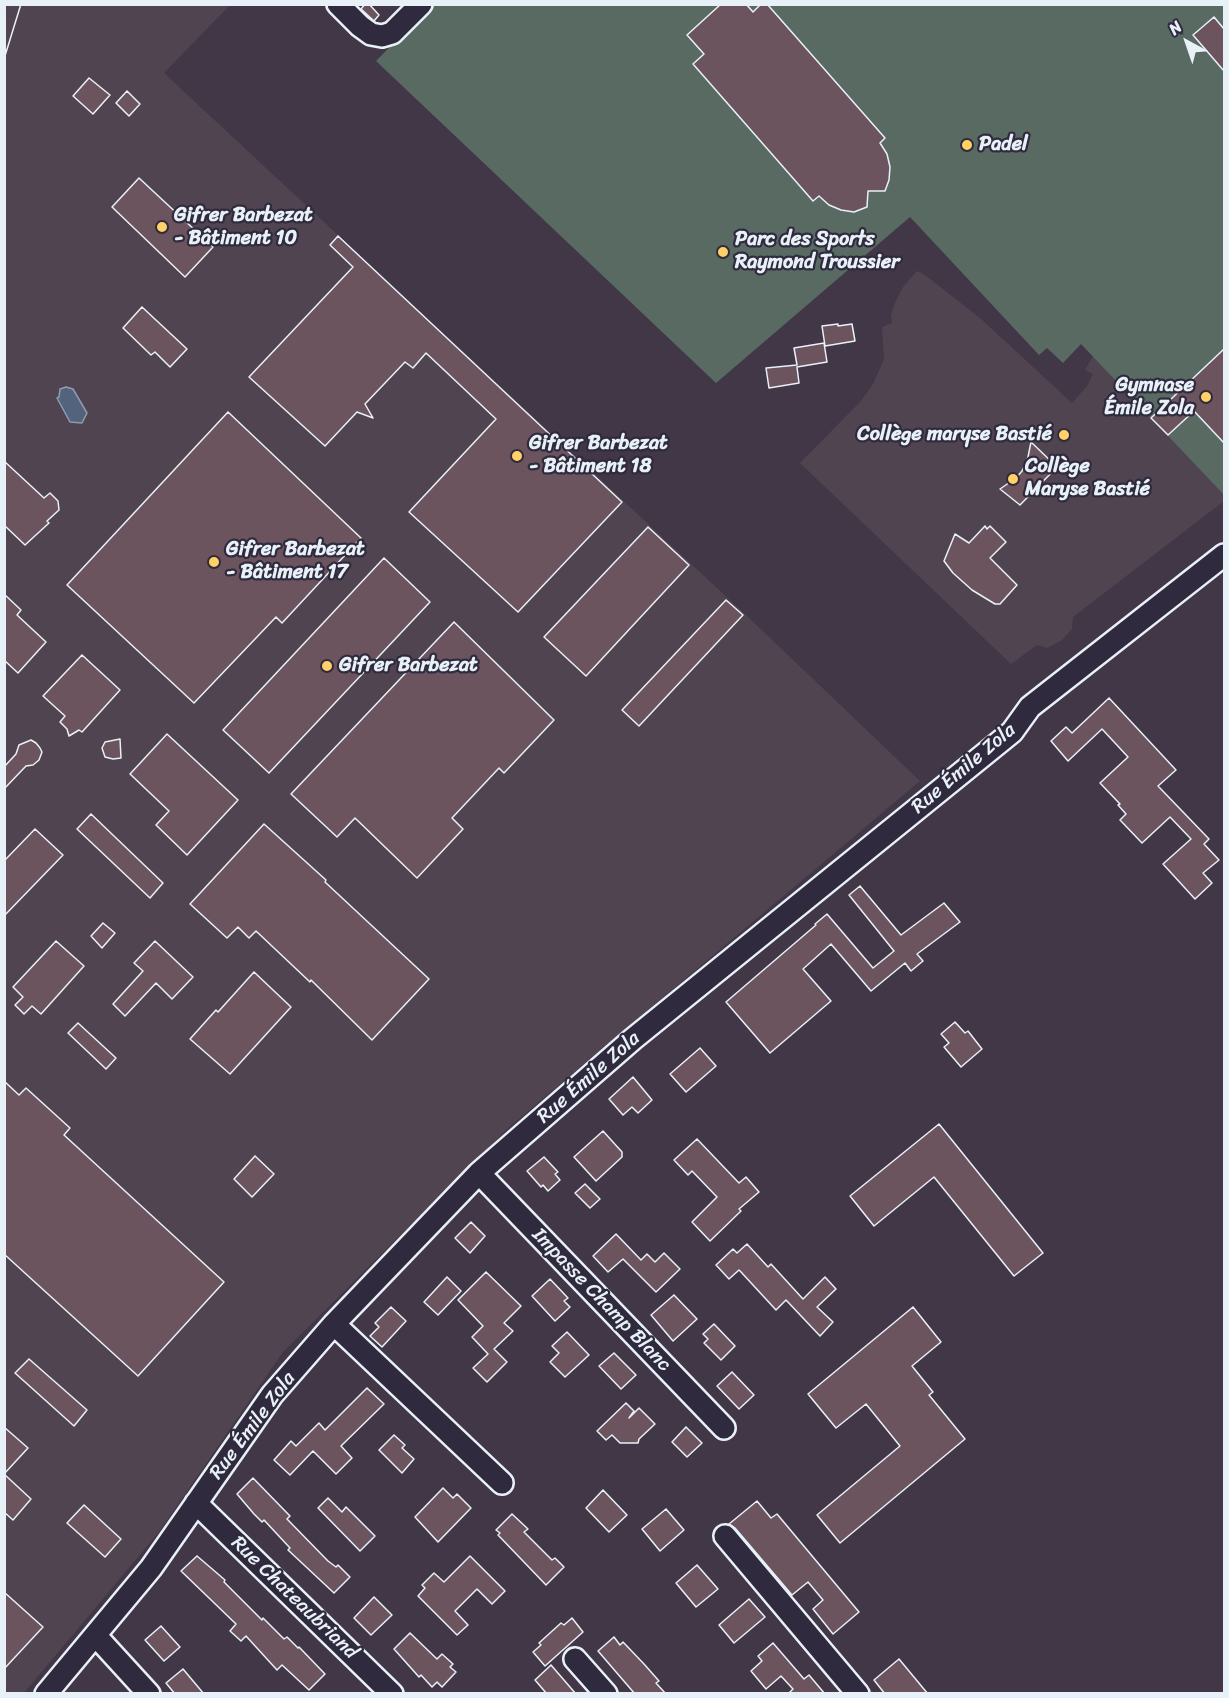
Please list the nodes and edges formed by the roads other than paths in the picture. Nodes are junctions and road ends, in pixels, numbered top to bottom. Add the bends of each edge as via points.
1 (338, 4) edge
2 (421, 4) edge
3 (1224, 555) edge
4 (479, 1173) junction
5 (334, 1324) junction
6 (724, 1428) dead end
7 (501, 1484) dead end
8 (196, 1503) junction
9 (725, 1536) dead end
10 (96, 1636) junction
11 (575, 1659) dead end
12 (46, 1694) edge
13 (149, 1694) edge
14 (392, 1694) edge
15 (606, 1694) edge
16 (858, 1694) edge

1 - 2 street via 360,26 382,36 393,33
3 - 4 street, Rue Émile Zola via 1030,707 1012,732 633,1039
4 - 5 street, Rue Émile Zola
4 - 6 street, Impasse Champ Blanc
5 - 7 street
5 - 8 street, Rue Émile Zola via 272,1395
8 - 10 street, Rue Émile Zola via 151,1569
8 - 14 street, Rue Chateaubriand
9 - 16 street
10 - 12 street, Rue Émile Zola
10 - 13 street
11 - 15 street

